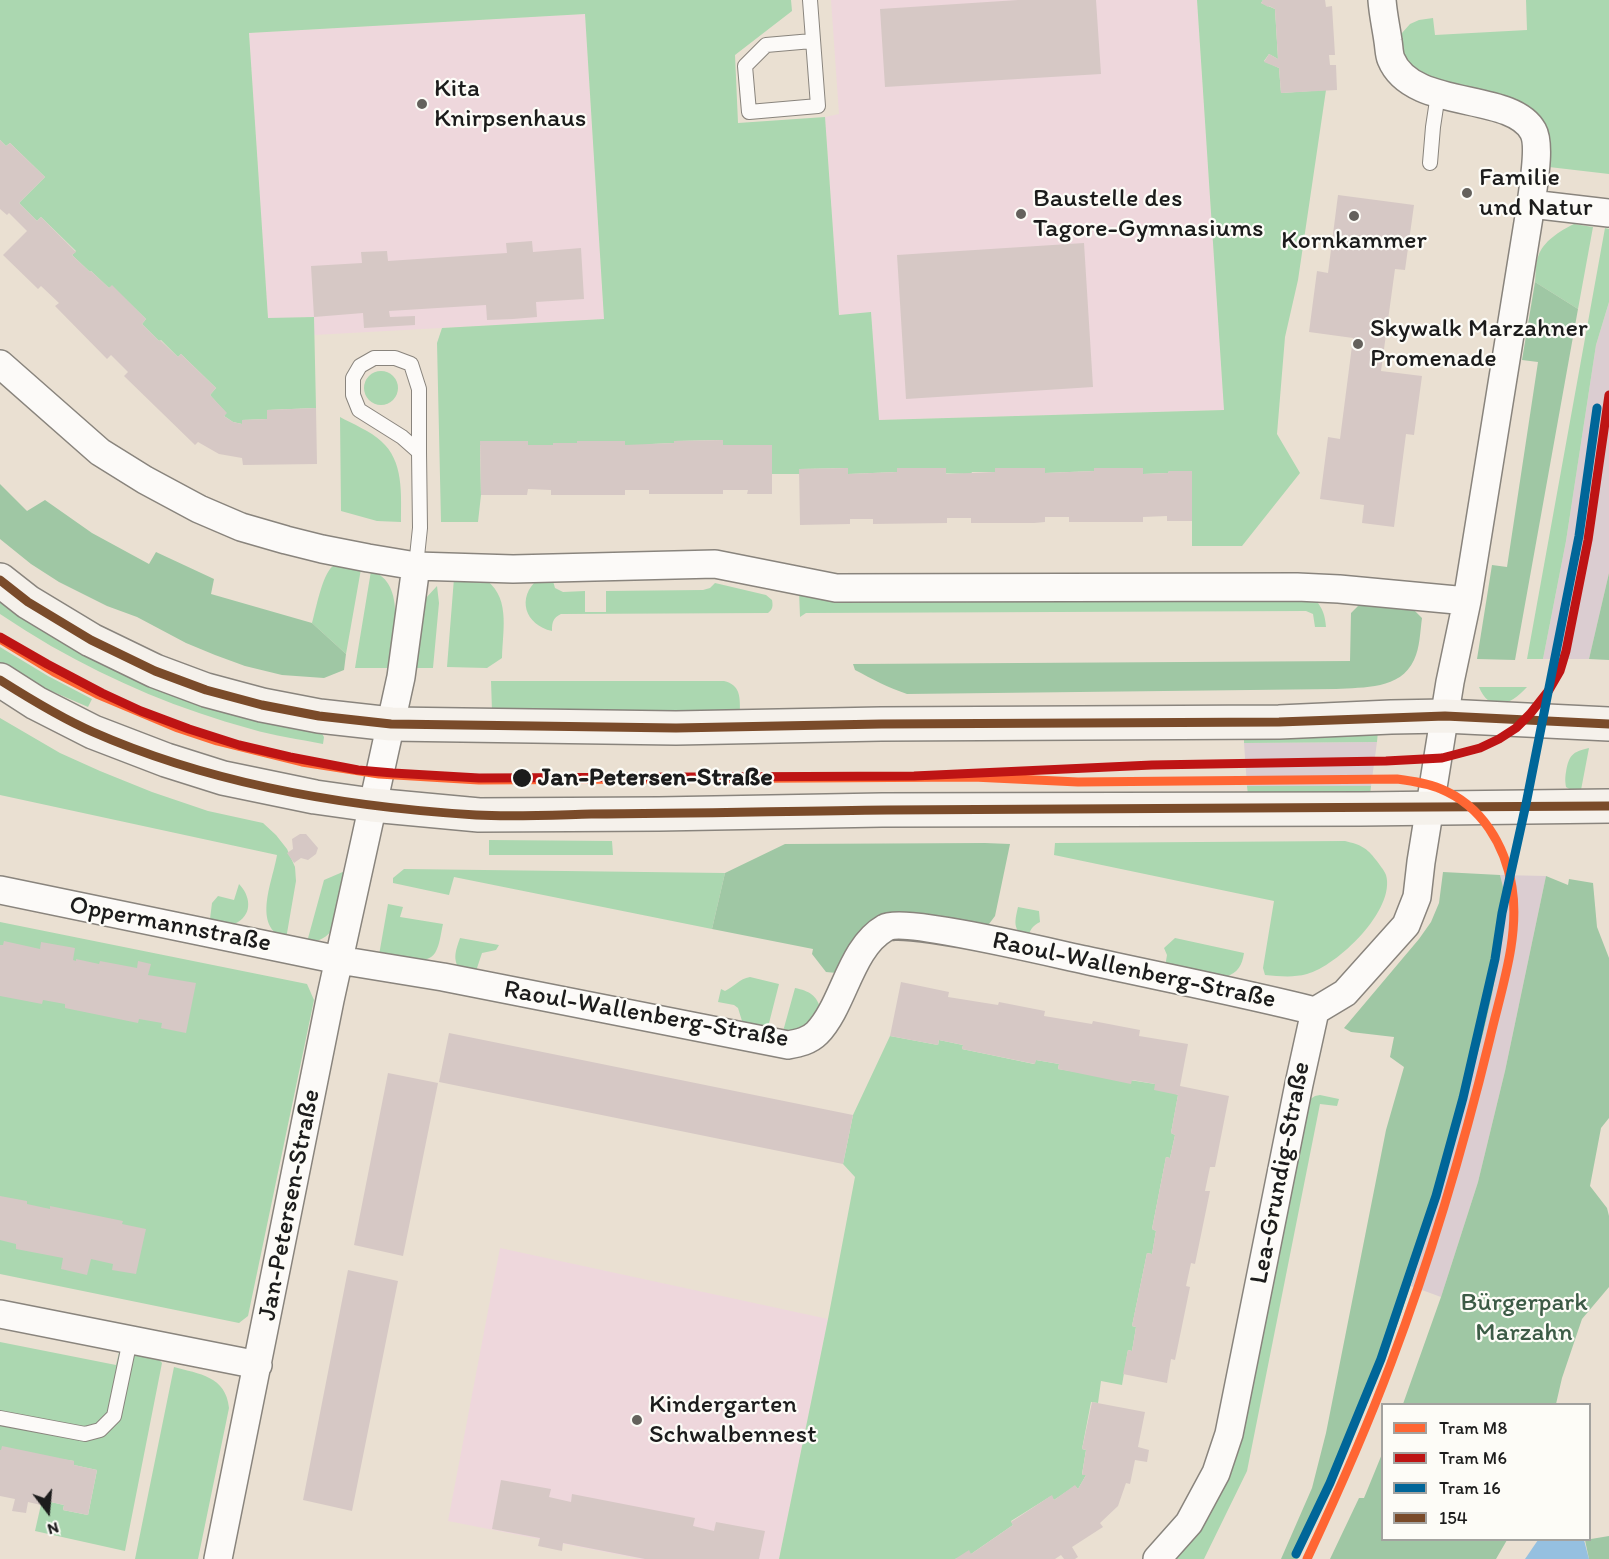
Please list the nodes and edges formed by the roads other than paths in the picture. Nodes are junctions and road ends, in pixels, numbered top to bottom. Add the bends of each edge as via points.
1 (810, 0) edge
2 (1382, 0) edge
3 (812, 41) junction
4 (1438, 94) junction
5 (1431, 163) dead end
6 (1531, 204) junction
7 (1609, 213) edge
8 (0, 364) edge
9 (419, 452) junction
10 (416, 566) junction
11 (0, 580) edge
12 (1467, 601) junction
13 (0, 680) edge
14 (1445, 716) junction
15 (391, 724) junction
16 (1609, 724) edge
17 (372, 805) junction
18 (1609, 806) edge
19 (1430, 808) junction
20 (0, 890) edge
21 (339, 960) junction
22 (1316, 1011) junction
23 (0, 1314) edge
24 (130, 1340) junction
25 (258, 1365) junction
26 (0, 1418) edge
27 (218, 1559) edge
28 (1157, 1559) edge

1 - 3 lane
2 - 4 street via 1390,58 1400,74
3 - 3 lane via 818,106 749,112 745,66 766,45
4 - 5 lane
4 - 6 street via 1515,114 1526,122 1537,142
6 - 7 street
6 - 12 street
8 - 10 street via 100,452 199,509 286,540
9 - 9 lane via 359,410 353,395 353,378 360,366 374,358 395,358 411,364 419,388
9 - 10 lane
10 - 12 street via 513,569 715,564 836,588 1297,587
10 - 15 street
11 - 15 main road via 91,640 155,671 262,705
12 - 14 street
13 - 17 main road via 93,732 165,760 223,778
14 - 15 main road via 1279,722 676,728
14 - 16 main road
14 - 19 street
15 - 17 street
17 - 19 main road via 479,815
17 - 21 street, Jan-Petersen-Straße
18 - 19 main road
19 - 22 street via 1417,897 1406,925 1345,993
20 - 21 street, Oppermannstraße
21 - 22 street, Raoul-Wallenberg-Straße via 788,1045 804,1042 816,1034 867,942 887,926 915,926
21 - 25 street, Jan-Petersen-Straße
22 - 28 street, Lea-Grundig-Straße via 1228,1434 1216,1473 1189,1523
23 - 24 street
24 - 25 street
24 - 26 lane via 114,1416 100,1430 85,1434
25 - 27 street, Jan-Petersen-Straße

